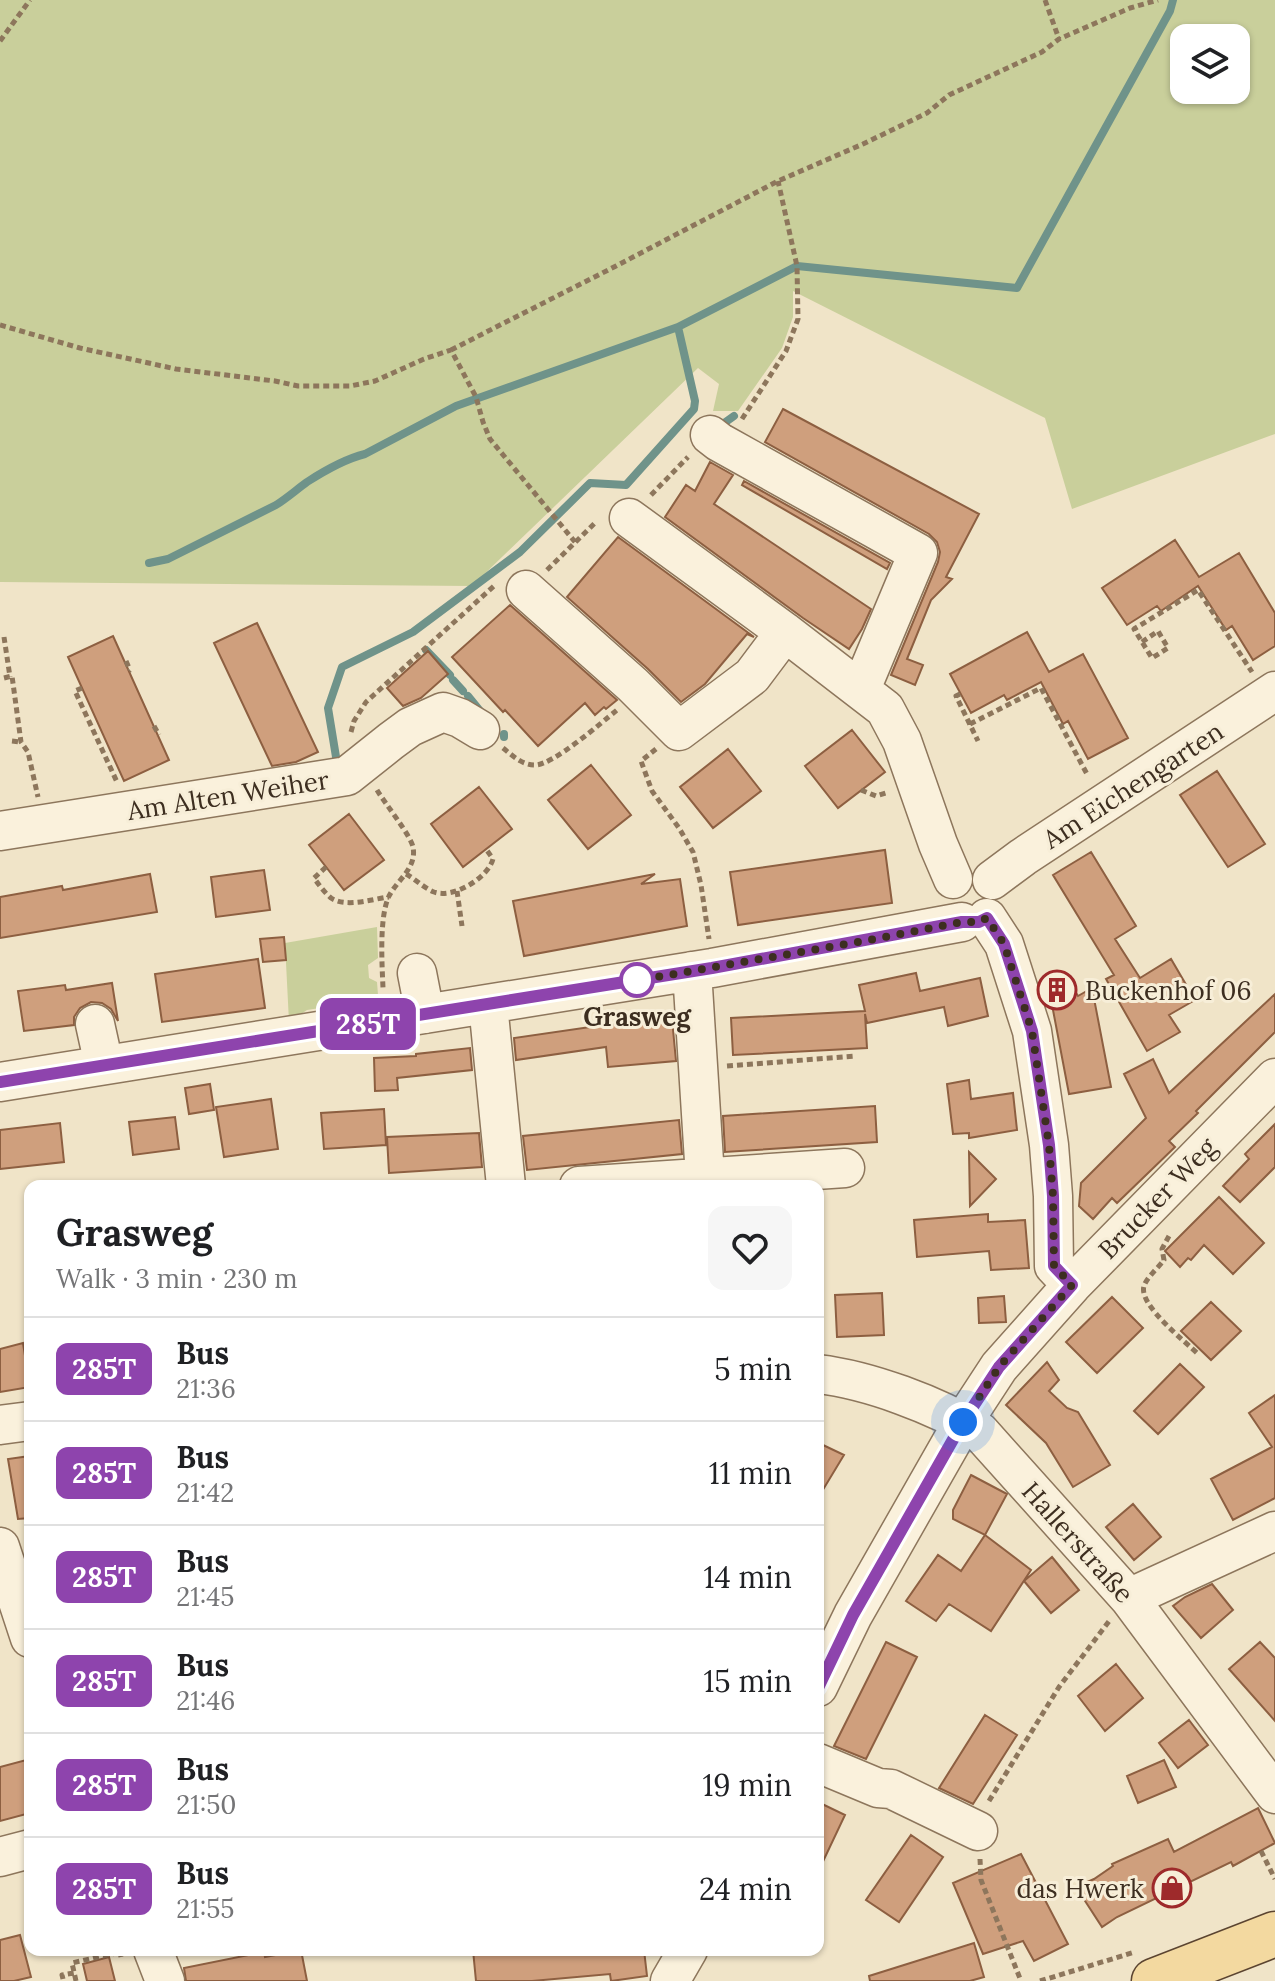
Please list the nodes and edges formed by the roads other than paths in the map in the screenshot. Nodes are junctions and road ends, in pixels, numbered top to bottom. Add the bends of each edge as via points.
1 (710, 435) road end
2 (629, 518) road end
3 (526, 590) road end
4 (785, 632) junction
5 (1267, 686) edge
6 (861, 689) junction
7 (480, 730) road end
8 (0, 831) edge
9 (953, 879) junction
10 (992, 880) junction
11 (975, 920) junction
12 (702, 970) junction
13 (417, 973) dead end
14 (488, 1004) junction
15 (425, 1014) junction
16 (95, 1024) dead end
17 (104, 1065) junction
18 (1275, 1078) edge
19 (0, 1082) edge
20 (845, 1168) dead end
21 (705, 1177) junction
22 (505, 1180) edge
23 (663, 1180) edge
24 (1072, 1285) junction
25 (824, 1374) edge
26 (24, 1422) edge
27 (963, 1422) junction
28 (0, 1425) edge
29 (1275, 1531) edge
30 (0, 1547) edge
31 (1129, 1598) junction
32 (19, 1632) edge
33 (824, 1675) edge
34 (824, 1766) edge
35 (1275, 1794) edge
36 (978, 1831) road end
37 (24, 1851) edge
38 (0, 1857) edge
39 (1275, 1934) edge
40 (685, 1956) edge
41 (138, 1958) edge
42 (165, 1981) edge
43 (670, 1981) edge
44 (1154, 1981) edge

1 - 6 street via 918,553
2 - 4 street
3 - 4 street via 679,731 752,676
4 - 6 street
5 - 10 street, Am Eichengarten
6 - 9 street via 885,709 902,741
7 - 8 street, Am Alten Weiher via 443,712 410,727 347,776
9 - 10 street via 977,871
9 - 11 street via 945,894 949,911
10 - 11 street via 997,904
11 - 12 street
11 - 24 street via 1004,944 1032,1031 1049,1145 1054,1266
12 - 14 street
12 - 21 street via 698,1068
13 - 15 street
14 - 15 street
14 - 22 street
15 - 17 street
16 - 17 street
17 - 19 street
18 - 24 street, Brucker Weg
20 - 21 street
21 - 23 street
24 - 27 street, Brucker Weg via 999,1367
25 - 27 street, Hallerstraße via 895,1393
26 - 28 street
27 - 31 street, Hallerstraße via 980,1432
27 - 33 street, Brucker Weg
29 - 31 street
30 - 32 street
31 - 35 street, Hallerstraße
34 - 36 street via 891,1789
37 - 38 street
39 - 44 main road
40 - 43 street
41 - 42 street

